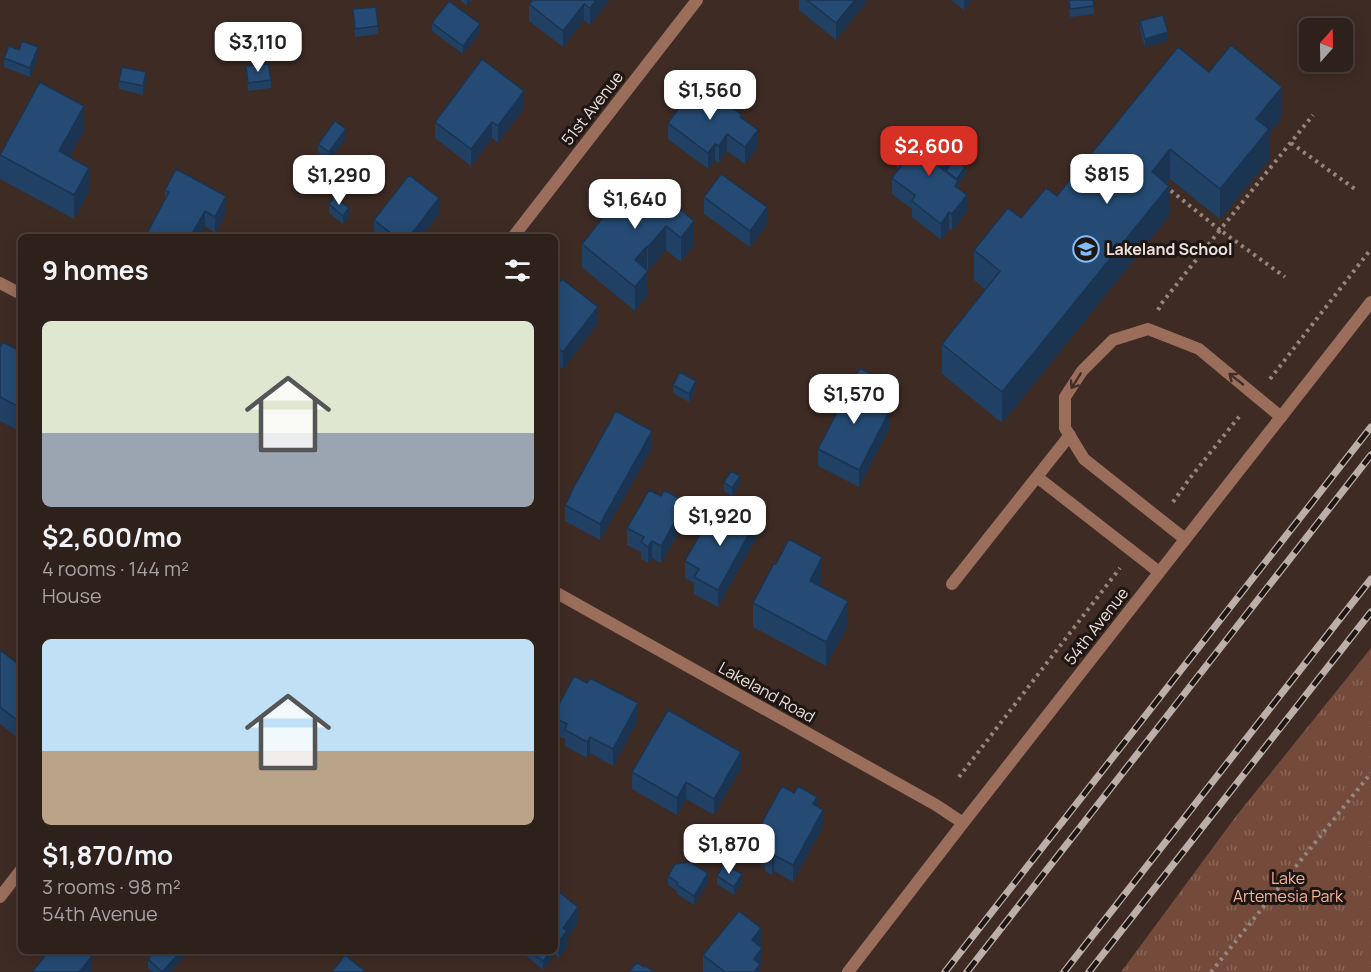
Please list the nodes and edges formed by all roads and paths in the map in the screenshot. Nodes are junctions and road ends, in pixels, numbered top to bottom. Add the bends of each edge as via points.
1 (697, 0) edge
2 (1313, 116) dead end
3 (1291, 143) junction
4 (1165, 186) edge
5 (1355, 189) dead end
6 (1220, 230) junction
7 (515, 234) edge
8 (1285, 277) dead end
9 (0, 283) edge
10 (18, 292) edge
11 (1371, 302) edge
12 (1148, 329) junction
13 (1281, 417) junction
14 (1070, 435) junction
15 (1036, 477) junction
16 (1185, 539) junction
17 (1159, 572) junction
18 (952, 584) dead end
19 (558, 594) edge
20 (1371, 773) edge
21 (963, 823) junction
22 (18, 874) edge
23 (0, 897) edge
24 (848, 972) edge
25 (1211, 972) edge

1 - 7 street, 51st Avenue
2 - 3 path
3 - 5 path
3 - 6 path
4 - 6 path
6 - 8 path
6 - 12 path via 1161,304
9 - 10 street
11 - 13 street, 54th Avenue
13 -> 12 street via 1199,349
12 -> 14 street via 1113,340 1082,371 1065,398 1065,428
13 - 16 street, 54th Avenue
14 - 15 street
14 - 16 street via 1084,459
15 - 17 street
15 - 18 street
16 - 17 street, 54th Avenue
17 - 21 street, 54th Avenue
19 - 21 street, Lakeland Road
20 - 25 path
21 - 24 street, 54th Avenue
22 - 23 street

